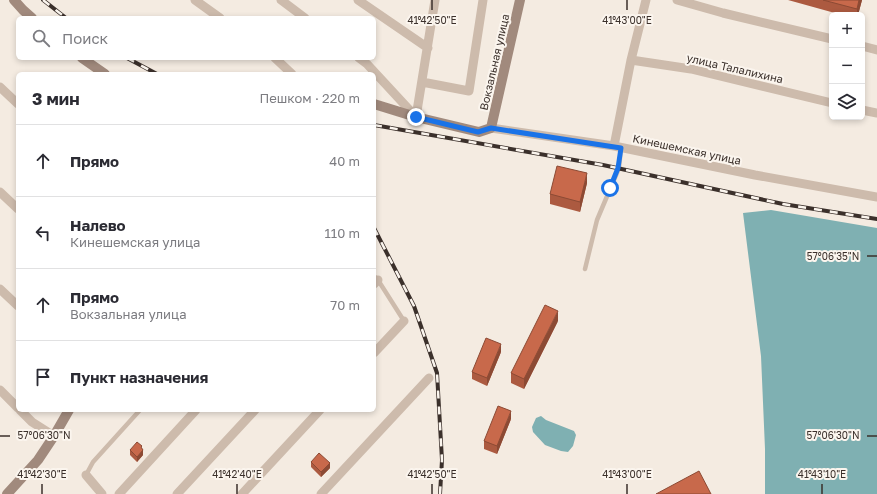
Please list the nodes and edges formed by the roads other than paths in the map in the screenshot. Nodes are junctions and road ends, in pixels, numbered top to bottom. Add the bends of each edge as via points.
1 (14, 0) edge
2 (195, 0) edge
3 (281, 0) edge
4 (358, 0) edge
5 (435, 0) edge
6 (484, 0) edge
7 (520, 0) edge
8 (646, 0) edge
9 (677, 0) edge
10 (30, 16) edge
11 (217, 16) edge
12 (302, 16) edge
13 (829, 38) edge
14 (865, 47) edge
15 (428, 48) junction
16 (877, 50) edge
17 (85, 60) edge
18 (277, 60) edge
19 (362, 60) edge
20 (631, 60) junction
21 (102, 72) edge
22 (290, 72) edge
23 (374, 72) edge
24 (376, 74) edge
25 (422, 82) junction
26 (0, 87) edge
27 (16, 102) edge
28 (829, 102) edge
29 (376, 105) edge
30 (865, 111) edge
31 (877, 113) edge
32 (416, 117) junction
33 (491, 128) junction
34 (617, 147) junction
35 (0, 192) edge
36 (877, 196) edge
37 (16, 207) edge
38 (585, 269) dead end
39 (376, 281) edge
40 (0, 289) edge
41 (16, 304) edge
42 (404, 321) joint
43 (376, 351) edge
44 (429, 378) dead end
45 (0, 390) edge
46 (16, 406) edge
47 (22, 412) edge
48 (68, 412) edge
49 (138, 412) edge
50 (194, 412) edge
51 (253, 412) edge
52 (318, 412) edge
53 (54, 436) junction
54 (86, 475) joint
55 (7, 494) edge
56 (102, 494) edge
57 (119, 494) edge
58 (177, 494) edge
59 (242, 494) edge
60 (321, 494) edge

1 - 10 main road
2 - 11 street
3 - 12 street
4 - 15 street
5 - 15 street
6 - 25 street via 469,91
7 - 33 main road, Вокзальная улица
8 - 20 street
9 - 13 street
14 - 16 street
15 - 25 street
17 - 21 main road
18 - 22 street
19 - 23 street
20 - 28 street, улица Талалихина via 691,69
20 - 34 street
24 - 32 street
25 - 32 street
26 - 27 street
29 - 32 main road
30 - 31 street
32 - 33 main road via 478,132
33 - 34 street, Кинешемская улица
34 - 36 street, Кинешемская улица via 754,175
34 - 38 lane via 618,168 597,220
35 - 37 street
39 - 42 lane
40 - 41 street
42 - 43 street
44 - 60 street
45 - 46 street
47 - 53 street
48 - 53 main road
49 - 54 lane via 93,462
50 - 57 street
51 - 58 street
52 - 59 street
53 - 55 main road via 38,460
54 - 56 street

